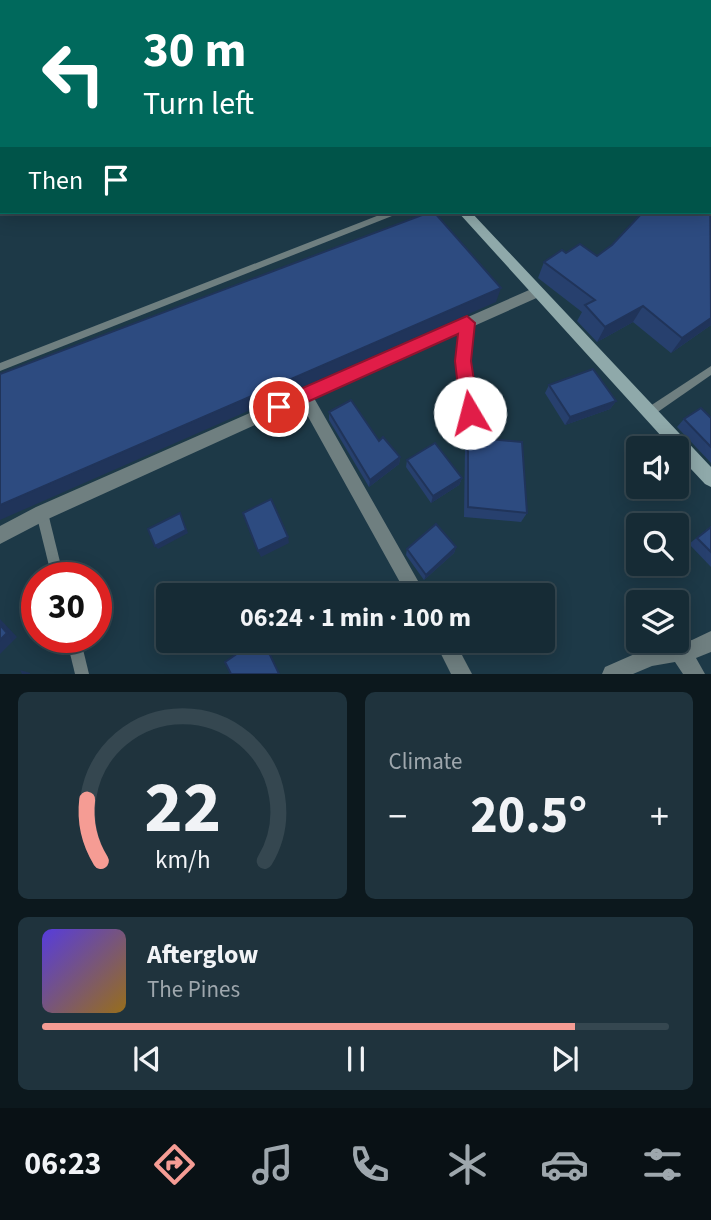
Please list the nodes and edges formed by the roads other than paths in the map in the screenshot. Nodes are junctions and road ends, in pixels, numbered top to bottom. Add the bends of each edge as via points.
1 (389, 214) edge
2 (466, 214) edge
3 (536, 292) junction
4 (467, 323) junction
5 (0, 367) edge
6 (711, 370) edge
7 (304, 396) junction
8 (470, 413) dead end
9 (648, 413) junction
10 (711, 479) edge
11 (42, 513) junction
12 (0, 535) edge
13 (54, 562) edge
14 (410, 583) edge
15 (711, 641) edge
16 (77, 653) edge
17 (450, 653) edge
18 (681, 654) junction
19 (82, 674) edge
20 (462, 674) edge
21 (612, 674) edge
22 (695, 674) edge

1 - 5 lane
2 - 3 main road
3 - 4 street
3 - 9 main road
4 - 7 street
4 - 8 street via 463,361
6 - 9 lane
7 - 11 street
7 - 14 street
9 - 10 main road
11 - 12 street
11 - 13 lane
15 - 18 street
16 - 19 lane
17 - 20 street
18 - 21 street via 660,655
18 - 22 street

